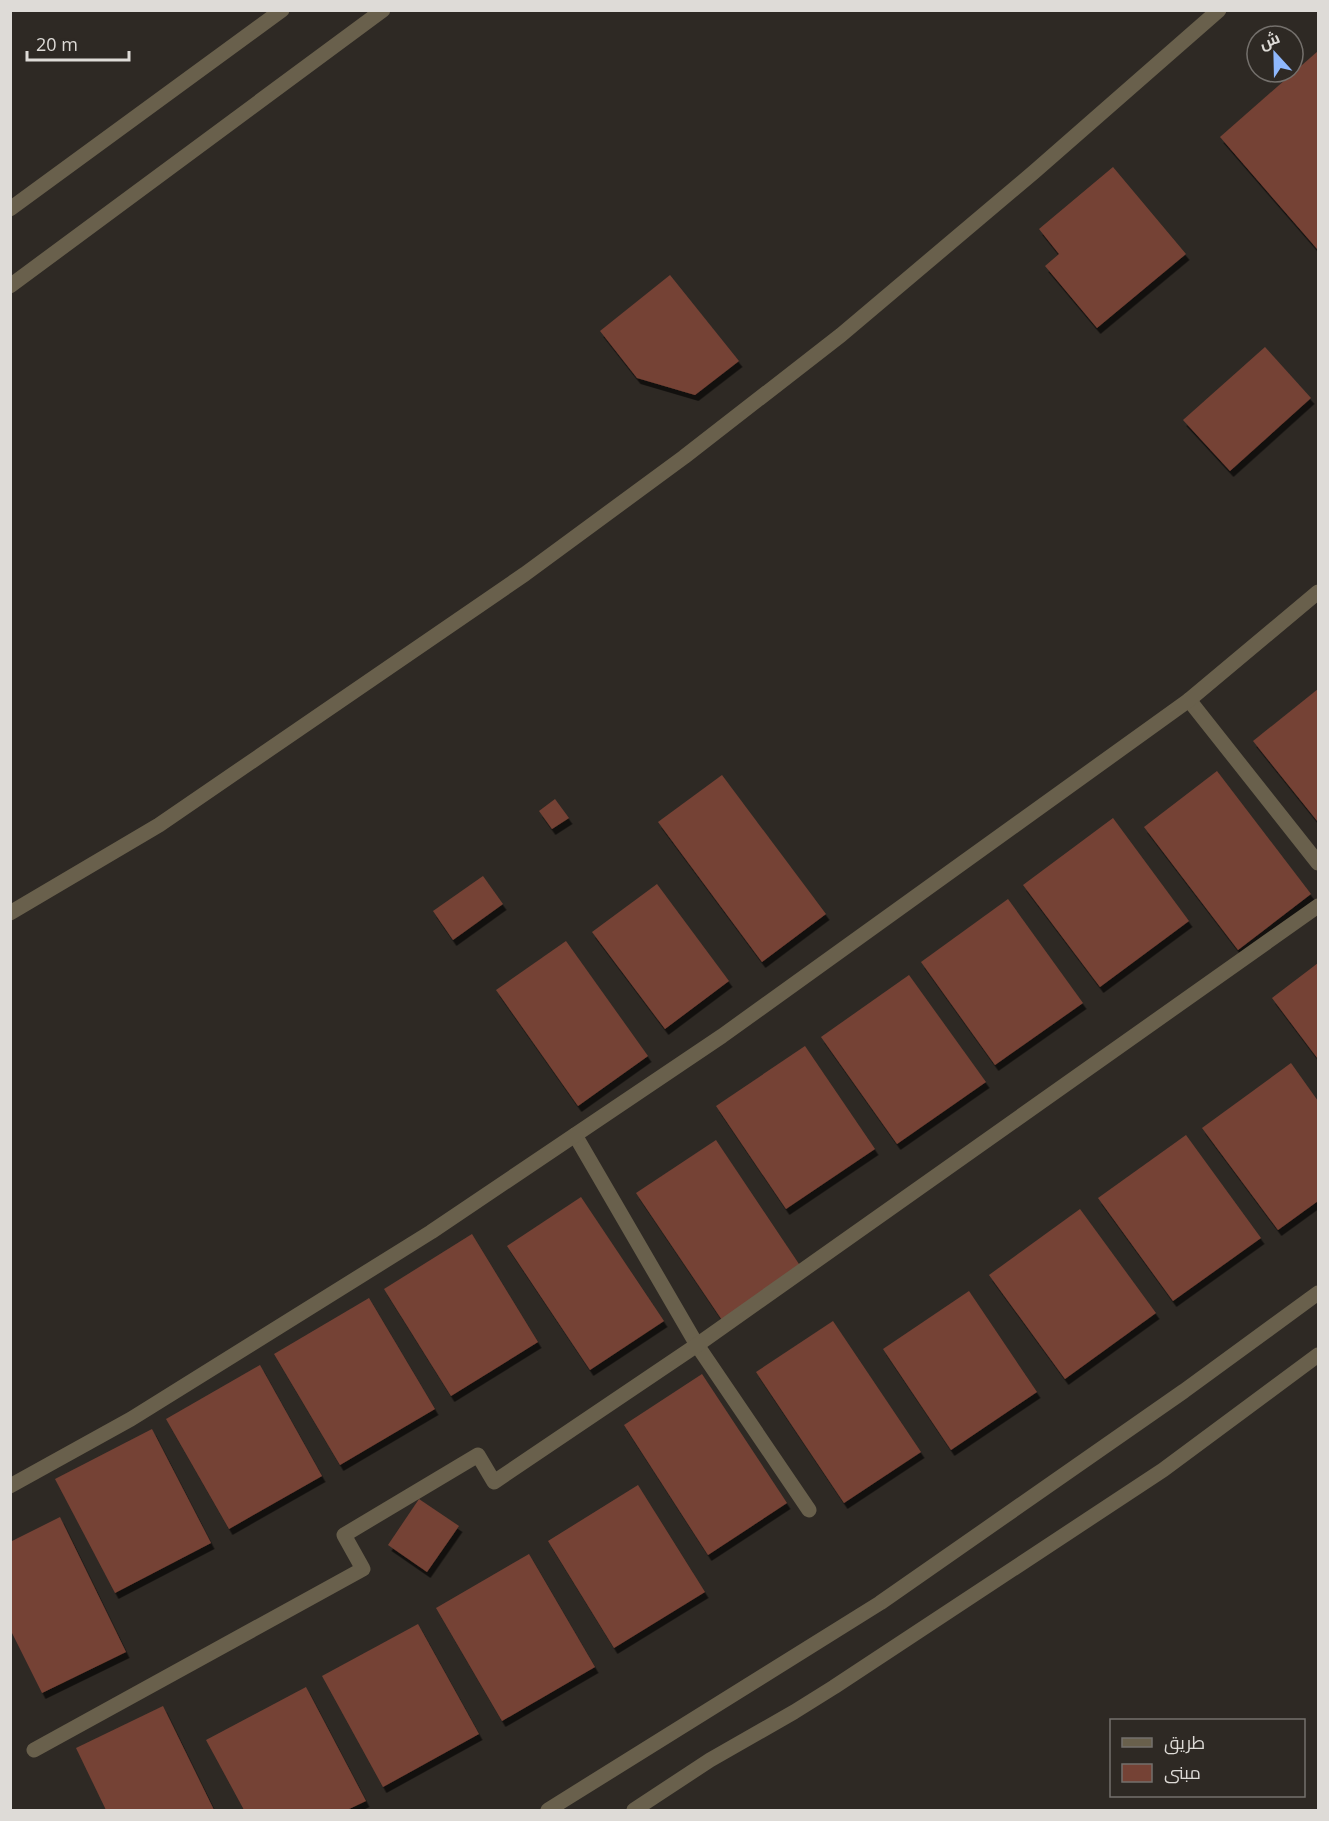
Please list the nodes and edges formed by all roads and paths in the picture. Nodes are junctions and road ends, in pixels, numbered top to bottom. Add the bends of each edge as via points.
1 (282, 10) edge
2 (383, 10) edge
3 (1219, 10) edge
4 (10, 210) edge
5 (10, 286) edge
6 (1318, 592) edge
7 (1189, 700) junction
8 (1318, 863) edge
9 (1318, 906) edge
10 (10, 913) edge
11 (575, 1135) junction
12 (1318, 1293) edge
13 (697, 1346) junction
14 (1318, 1355) edge
15 (10, 1486) edge
16 (809, 1510) dead end
17 (34, 1750) dead end
18 (548, 1810) edge
19 (634, 1810) edge

1 - 4 street
2 - 5 street
3 - 10 street via 849,328 684,457 525,574 159,825
6 - 7 street
7 - 8 street
7 - 11 street via 723,1036
9 - 13 street
11 - 13 street
11 - 15 street via 431,1232 141,1412
12 - 18 street via 880,1603
13 - 16 street
13 - 17 street via 494,1482 478,1455 344,1535 363,1569
14 - 19 street via 1143,1483 834,1687

